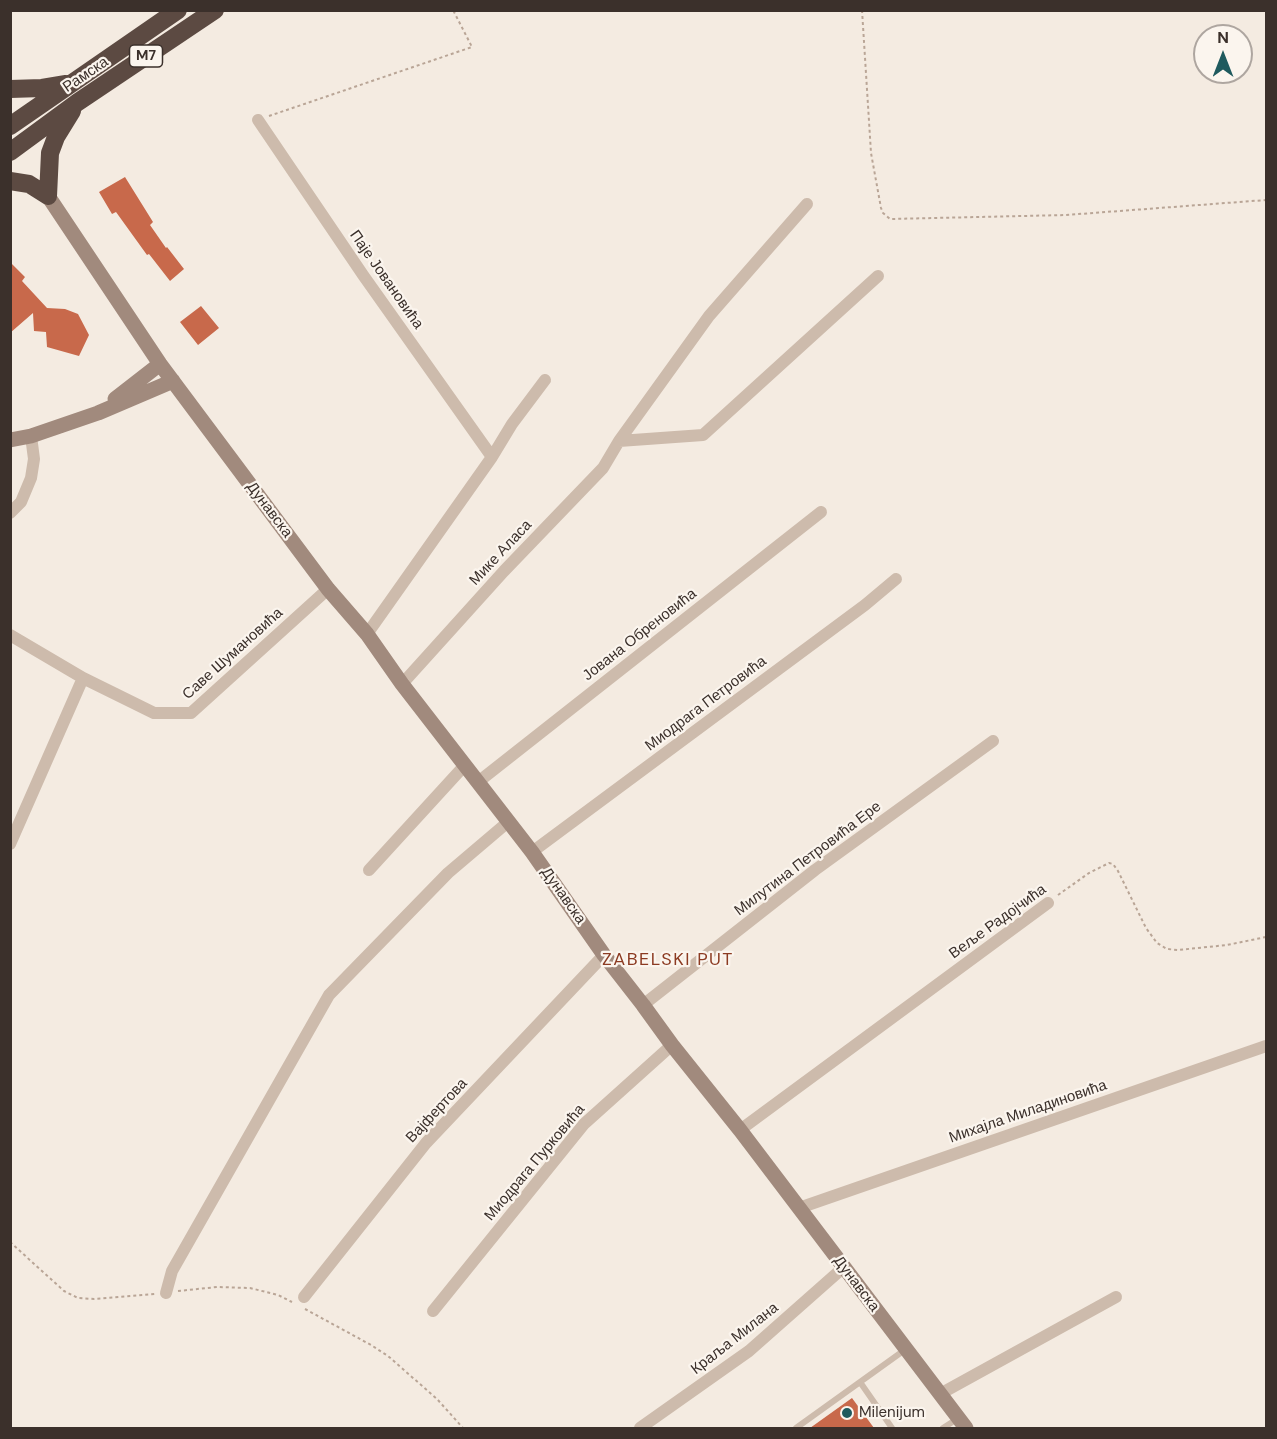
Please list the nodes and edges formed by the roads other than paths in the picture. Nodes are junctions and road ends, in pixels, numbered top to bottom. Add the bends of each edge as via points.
1 (178, 10) edge
2 (215, 10) edge
3 (70, 83) junction
4 (10, 89) edge
5 (78, 102) junction
6 (258, 120) road end
7 (10, 126) edge
8 (10, 152) edge
9 (10, 181) edge
10 (48, 196) junction
11 (807, 204) dead end
12 (878, 276) dead end
13 (160, 364) junction
14 (545, 380) dead end
15 (173, 381) junction
16 (98, 413) junction
17 (31, 436) junction
18 (10, 440) edge
19 (619, 441) junction
20 (492, 457) junction
21 (821, 512) dead end
22 (10, 513) edge
23 (896, 579) dead end
24 (328, 589) junction
25 (367, 634) junction
26 (10, 636) edge
27 (83, 678) junction
28 (402, 684) junction
29 (993, 741) dead end
30 (465, 765) junction
31 (478, 782) junction
32 (508, 822) junction
33 (10, 844) edge
34 (532, 852) junction
35 (369, 870) dead end
36 (1048, 903) road end
37 (604, 955) junction
38 (643, 1005) junction
39 (672, 1045) junction
40 (1266, 1046) edge
41 (740, 1130) junction
42 (799, 1208) junction
43 (844, 1268) junction
44 (166, 1293) road end
45 (304, 1297) dead end
46 (1116, 1297) dead end
47 (433, 1311) dead end
48 (906, 1349) junction
49 (860, 1382) junction
50 (940, 1394) junction
51 (963, 1423) edge
52 (640, 1428) edge
53 (796, 1428) edge
54 (892, 1428) edge
55 (943, 1428) edge

1 - 3 highway, Рамска / M7
2 - 5 highway, Рамска / M7
3 - 4 highway
3 - 7 highway, Рамска / M7
5 - 8 highway, Рамска / M7
5 - 10 highway via 50,153
6 - 20 street, Паје Јовановића
9 - 10 highway via 29,184
10 - 13 street, Дунавска
11 - 19 street, Мике Аласа via 709,316
12 - 19 street via 704,435
13 - 15 street, Дунавска
13 - 16 street
14 - 20 street
15 - 16 street
15 - 24 street, Дунавска
16 - 17 street
17 - 18 street
17 - 22 street via 31,478 21,502
19 - 28 street, Мике Аласа via 603,468
20 - 25 street
21 - 31 street, Јована Обреновића
23 - 34 street, Миодрага Петровића
24 - 25 street, Дунавска
24 - 27 street, Саве Шумановића via 191,713 154,713
25 - 28 street, Дунавска
26 - 27 street, Саве Шумановића
27 - 33 street
28 - 30 street, Дунавска
29 - 38 street, Милутина Петровића Ере via 815,870
30 - 31 street, Дунавска
30 - 35 street
31 - 32 street, Дунавска
32 - 34 street, Дунавска
32 - 44 street via 448,873 329,995 172,1270
34 - 37 street, Дунавска
36 - 41 street, Веље Радојчића
37 - 38 street, Дунавска
37 - 45 street, Вајфертова via 426,1143
38 - 39 street, Дунавска
39 - 41 street, Дунавска
39 - 47 street, Миодрага Пурковића via 584,1124
40 - 42 street, Михајла Миладиновића
41 - 42 street, Дунавска
42 - 43 street, Дунавска
43 - 48 street, Дунавска
43 - 52 street, Краља Милана via 749,1351
46 - 50 street
48 - 49 lane
48 - 50 street, Дунавска
49 - 53 lane
49 - 54 lane
50 - 51 street, Дунавска
51 - 55 lane

